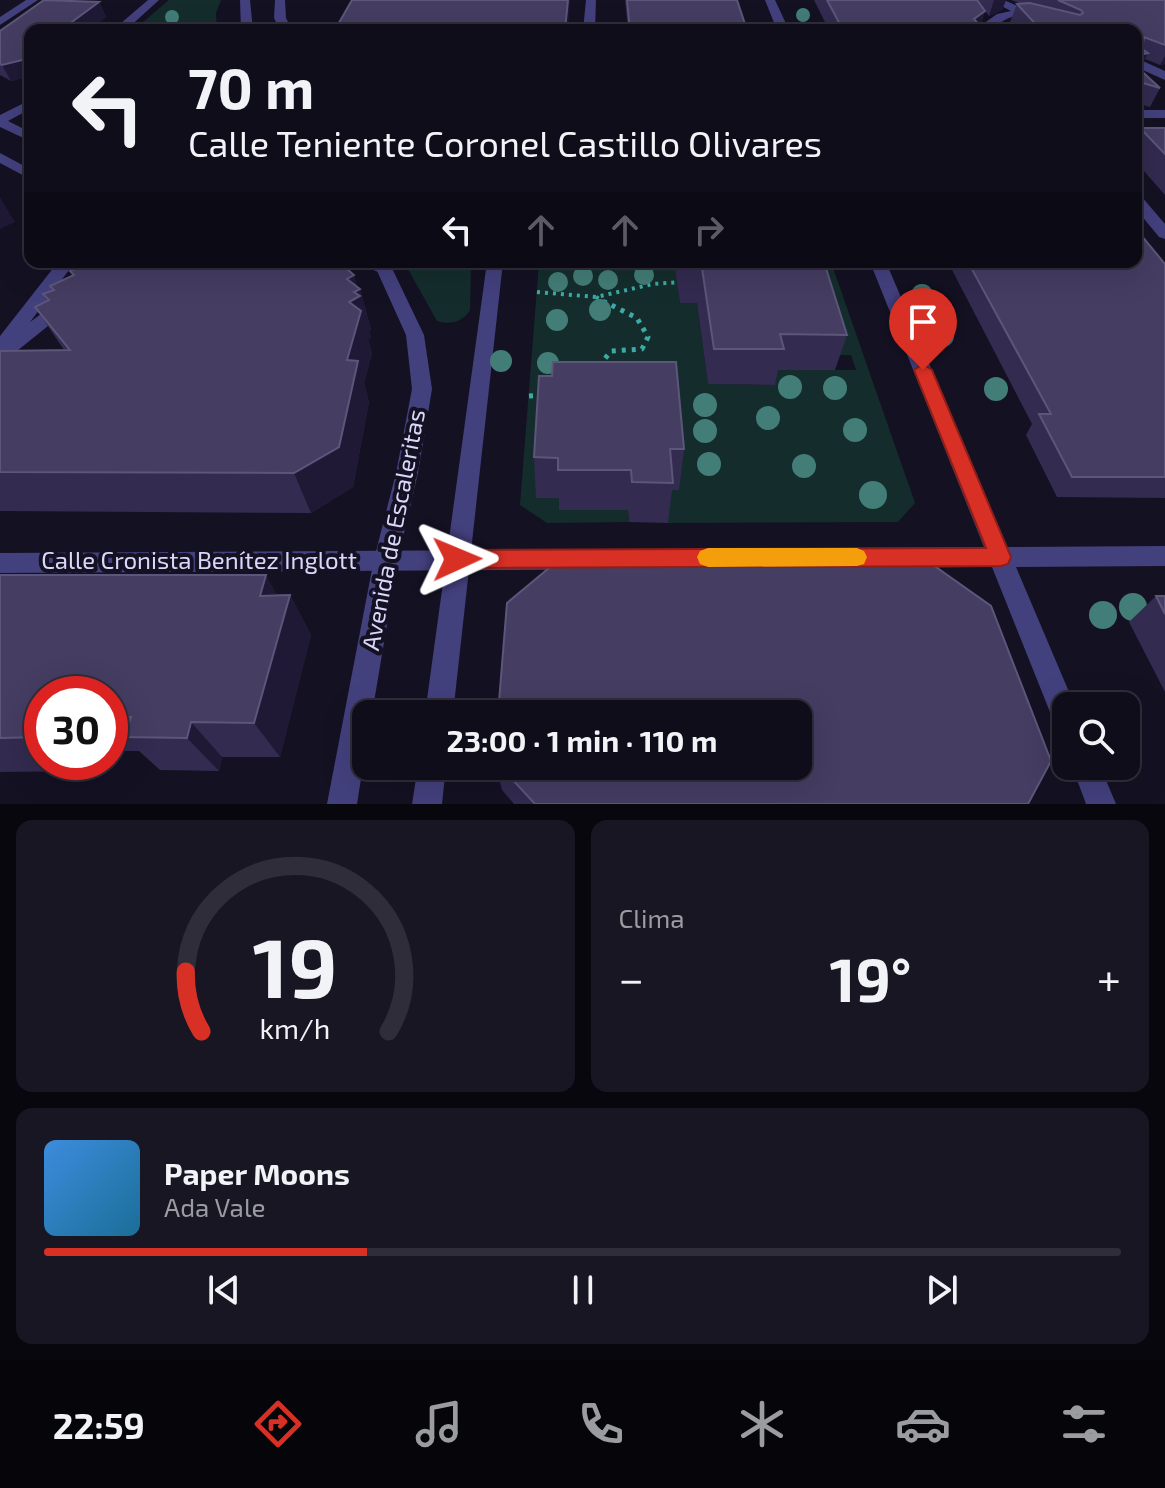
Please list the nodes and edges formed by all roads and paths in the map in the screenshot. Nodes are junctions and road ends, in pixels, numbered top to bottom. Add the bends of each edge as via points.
1 (33, 0) edge
2 (154, 0) edge
3 (245, 0) edge
4 (280, 0) edge
5 (591, 0) edge
6 (770, 0) edge
7 (995, 0) edge
8 (1025, 12) junction
9 (0, 22) edge
10 (126, 24) edge
11 (246, 24) edge
12 (283, 24) edge
13 (589, 24) edge
14 (780, 24) edge
15 (986, 24) edge
16 (1052, 24) edge
17 (1142, 65) edge
18 (1165, 76) edge
19 (24, 107) edge
20 (1142, 114) edge
21 (1165, 114) edge
22 (0, 121) edge
23 (24, 134) edge
24 (0, 157) edge
25 (24, 171) edge
26 (1142, 206) edge
27 (1165, 234) edge
28 (62, 268) edge
29 (384, 268) edge
30 (494, 268) edge
31 (881, 268) edge
32 (696, 279) edge
33 (86, 290) edge
34 (537, 292) dead end
35 (596, 297) junction
36 (0, 348) edge
37 (0, 354) edge
38 (597, 375) edge
39 (556, 395) edge
40 (529, 396) dead end
41 (1165, 556) edge
42 (1001, 557) junction
43 (386, 559) junction
44 (457, 559) junction
45 (0, 563) edge
46 (1056, 692) edge
47 (441, 700) edge
48 (430, 780) edge
49 (1092, 780) edge
50 (342, 804) edge
51 (427, 804) edge
52 (1101, 804) edge

1 - 9 street
2 - 10 street
3 - 11 street
4 - 12 street
5 - 13 street
6 - 14 street
7 - 8 street
8 - 15 street
8 - 16 street
17 - 18 street
19 - 22 street
20 - 21 street
22 - 23 street
24 - 25 street
26 - 27 street
28 - 36 street
29 - 43 street, Avenida de Escaleritas via 415,335 422,389
30 - 44 street
31 - 42 street
32 - 35 path
33 - 37 street
34 - 35 path
35 - 38 path via 637,318 648,337 642,349 604,354
39 - 40 path
41 - 42 street, Calle Cronista Benítez Inglott
42 - 44 street, Calle Cronista Benítez Inglott
42 - 46 street
43 - 44 street, Calle Cronista Benítez Inglott
43 - 45 street, Calle Cronista Benítez Inglott
43 - 50 street, Avenida de Escaleritas
44 - 47 street
48 - 51 street
49 - 52 street

